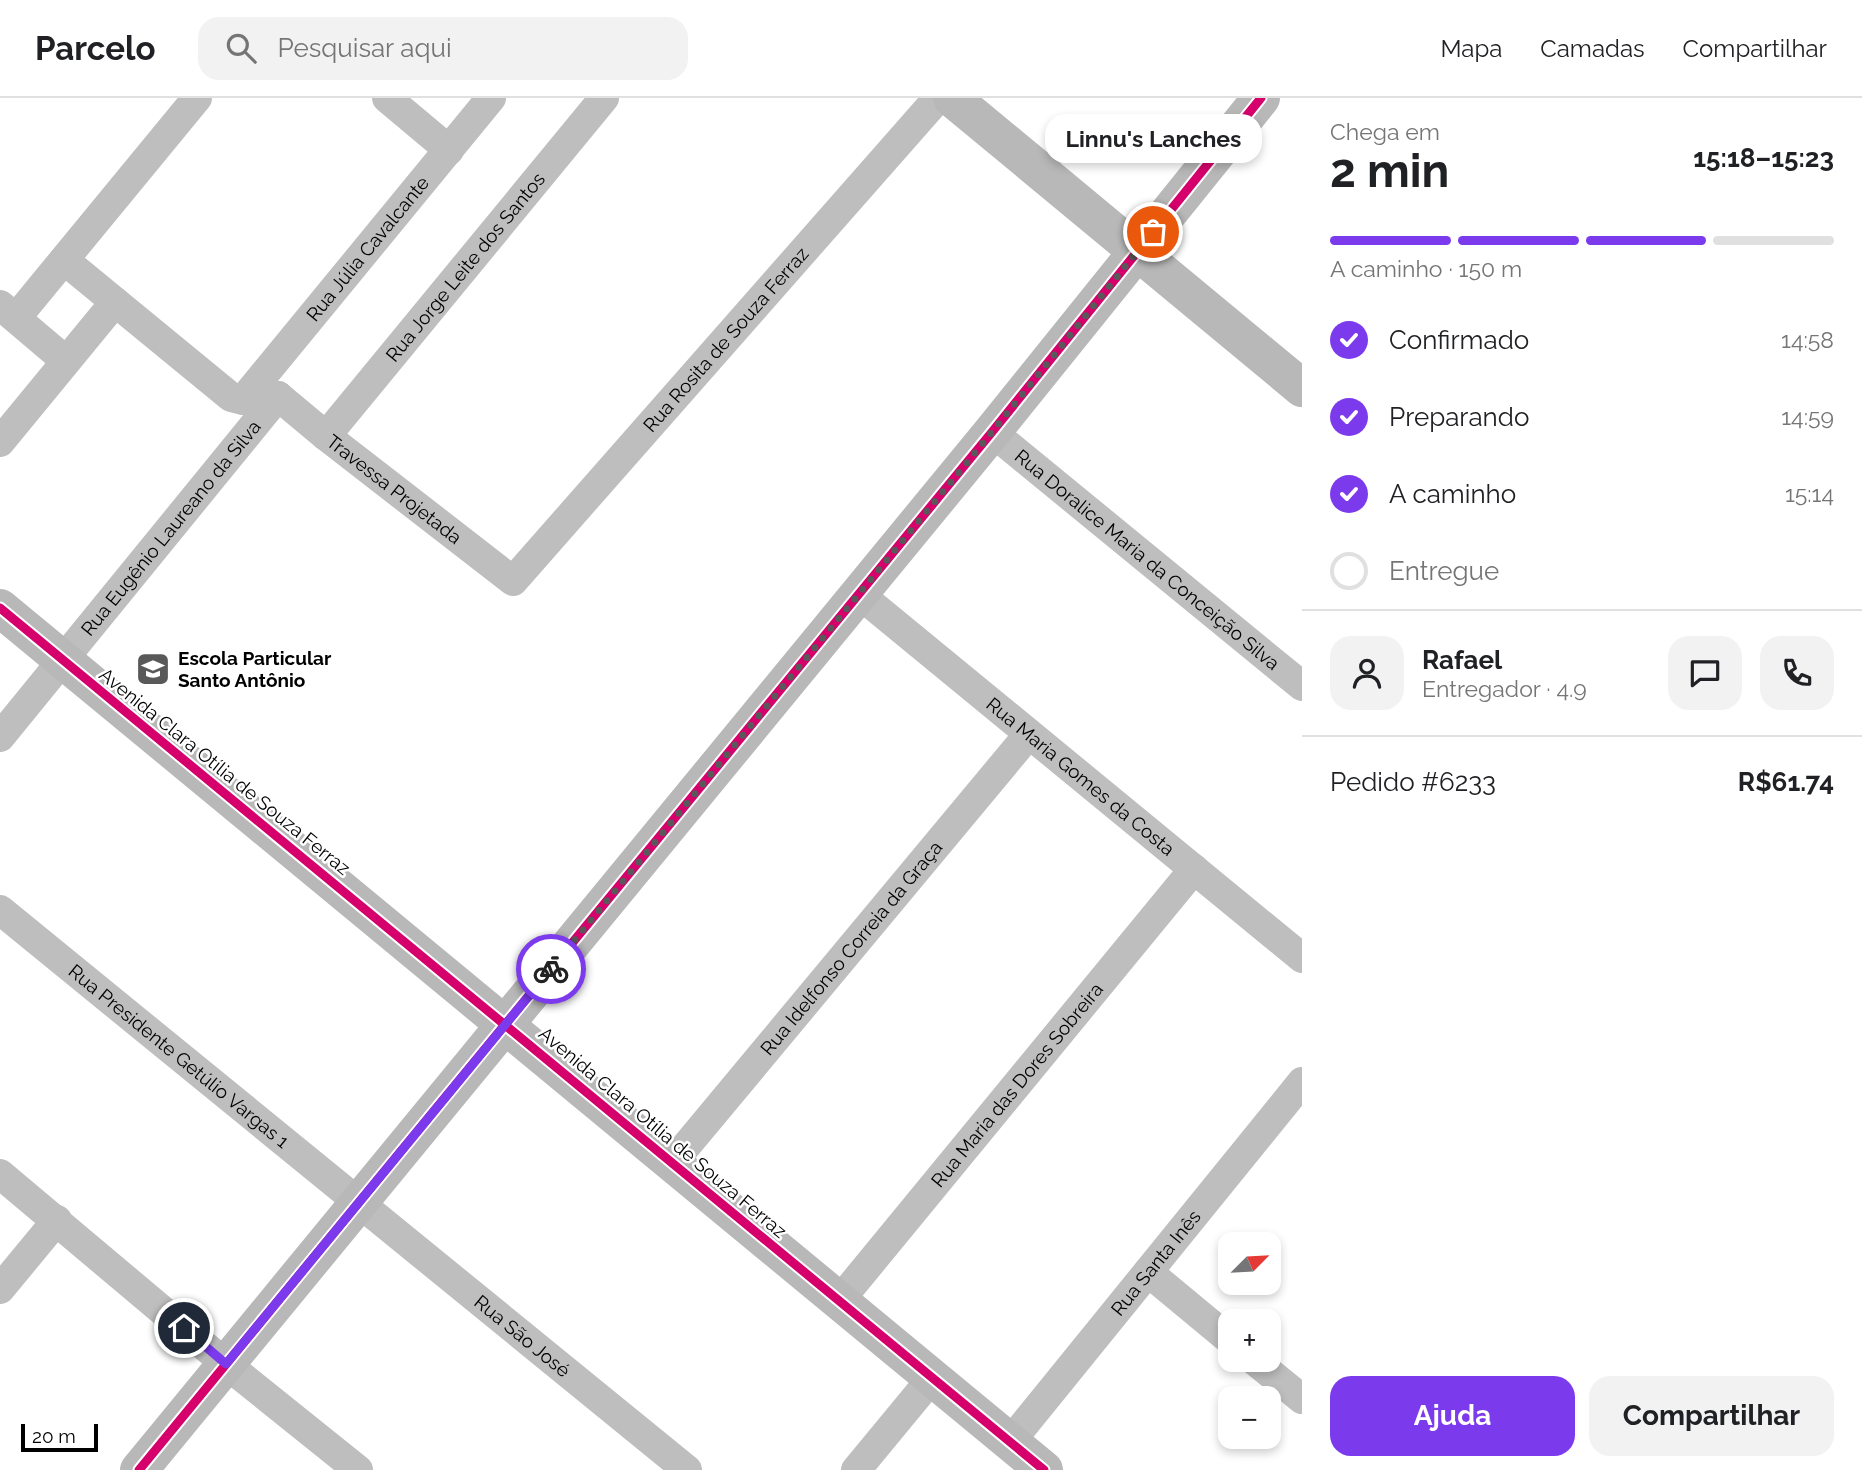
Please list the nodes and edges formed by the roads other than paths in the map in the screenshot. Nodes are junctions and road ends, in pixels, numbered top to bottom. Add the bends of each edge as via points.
1 (197, 98) edge
2 (387, 98) edge
3 (491, 98) edge
4 (604, 98) edge
5 (938, 98) edge
6 (952, 98) edge
7 (1261, 98) edge
8 (449, 150) junction
9 (1137, 251) junction
10 (64, 260) junction
11 (115, 302) junction
12 (8, 311) edge
13 (66, 361) junction
14 (1302, 388) edge
15 (278, 396) junction
16 (243, 400) junction
17 (992, 432) junction
18 (326, 436) junction
19 (0, 442) edge
20 (513, 581) joint
21 (859, 594) junction
22 (0, 608) edge
23 (63, 660) junction
24 (1302, 686) edge
25 (1029, 734) junction
26 (0, 737) edge
27 (1194, 869) junction
28 (0, 910) edge
29 (1298, 948) edge
30 (505, 1024) junction
31 (1302, 1082) edge
32 (1293, 1113) edge
33 (672, 1163) junction
34 (0, 1174) edge
35 (358, 1202) junction
36 (57, 1220) junction
37 (1148, 1272) junction
38 (0, 1289) edge
39 (839, 1301) junction
40 (1218, 1330) edge
41 (226, 1364) junction
42 (1269, 1372) edge
43 (932, 1378) junction
44 (1302, 1399) edge
45 (1010, 1442) junction
46 (139, 1470) edge
47 (358, 1470) edge
48 (687, 1470) edge
49 (856, 1470) edge
50 (1044, 1470) edge

1 - 10 street
2 - 8 street
3 - 8 street, Rua Júlia Cavalcante
4 - 18 street, Rua Jorge Leite dos Santos
5 - 20 street, Rua Rosita de Souza Ferraz
6 - 9 street
7 - 9 street
8 - 16 street, Rua Júlia Cavalcante
9 - 14 street
9 - 17 street
10 - 11 street
10 - 12 street
11 - 13 street
11 - 16 street via 231,397
12 - 13 street
13 - 19 street
15 - 16 street
15 - 18 street, Travessa Projetada
15 - 23 street, Rua Eugênio Laureano da Silva
17 - 21 street
17 - 24 street, Rua Doralice Maria da Conceição Silva
18 - 20 street, Travessa Projetada
21 - 25 street, Rua Maria Gomes da Costa
21 - 30 street
22 - 23 street, Avenida Clara Otília de Souza Ferraz
23 - 26 street, Rua Eugênio Laureano da Silva
23 - 30 street, Avenida Clara Otília de Souza Ferraz
25 - 27 street, Rua Maria Gomes da Costa
25 - 33 street, Rua Idelfonso Correia da Graça
27 - 29 street, Rua Maria Gomes da Costa
27 - 39 street, Rua Maria das Dores Sobreira
28 - 35 street, Rua Presidente Getúlio Vargas 1
30 - 33 street, Avenida Clara Otília de Souza Ferraz
30 - 35 street
31 - 32 street, Rua Santa Inês
32 - 37 street, Rua Santa Inês
33 - 39 street, Avenida Clara Otília de Souza Ferraz
34 - 36 street
35 - 41 street
35 - 48 street, Rua São José
36 - 38 street
36 - 41 street
37 - 40 street
37 - 45 street, Rua Santa Inês
39 - 43 street, Avenida Clara Otília de Souza Ferraz
41 - 46 street
41 - 47 street
42 - 44 street
43 - 45 street, Avenida Clara Otília de Souza Ferraz
43 - 49 street
45 - 50 street, Avenida Clara Otília de Souza Ferraz

